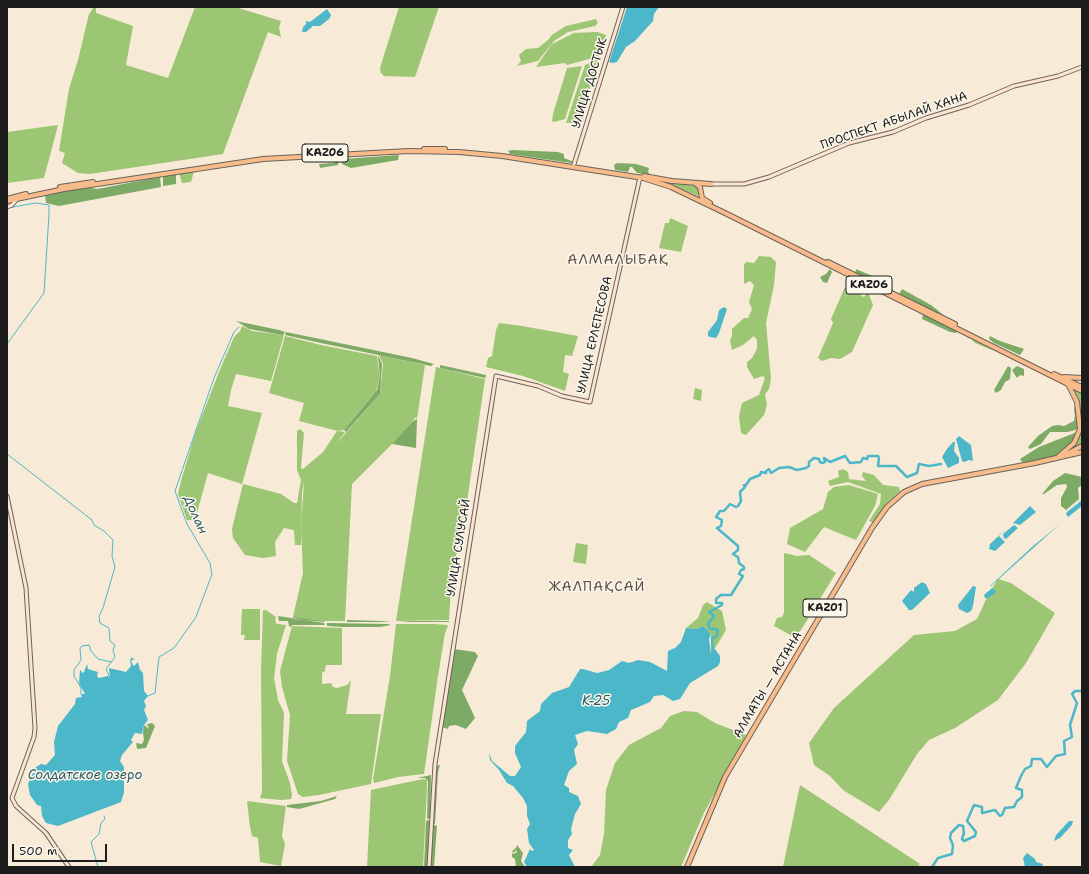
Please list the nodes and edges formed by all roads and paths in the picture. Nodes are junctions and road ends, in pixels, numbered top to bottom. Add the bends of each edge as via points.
1 (623, 7) edge
2 (1082, 67) edge
3 (459, 151) junction
4 (574, 164) junction
5 (642, 177) junction
6 (695, 184) junction
7 (711, 184) junction
8 (58, 189) junction
9 (702, 192) junction
10 (699, 197) junction
11 (693, 198) junction
12 (7, 200) edge
13 (17, 200) junction
14 (710, 203) junction
15 (7, 207) edge
16 (1045, 371) junction
17 (496, 376) joint
18 (1058, 376) junction
19 (1082, 378) edge
20 (1067, 383) junction
21 (1082, 387) edge
22 (1082, 391) edge
23 (1082, 446) edge
24 (1082, 452) edge
25 (1054, 459) junction
26 (7, 496) edge
27 (69, 867) edge
28 (429, 867) edge
29 (687, 867) edge

1 - 4 main road, УЛИЦА ДОСТЫК
2 - 7 main road, ПРОСПЕКТ АБЫЛАЙ ХАНА via 1058,76 1014,86 893,132 849,143 769,177 744,184
3 - 4 highway, KАZ06
3 - 5 highway, KАZ06
3 - 8 highway, KАZ06 via 409,149 263,157
4 - 5 highway, KАZ06
5 - 6 highway
5 - 10 highway, KАZ06 via 672,185
5 - 11 highway, KАZ06
5 - 17 main road, УЛИЦА ЕРЛЕПЕСОВА via 590,402
6 - 7 highway
6 - 9 highway
7 - 9 highway via 704,187
8 - 12 highway, KАZ06
8 - 13 highway, KАZ06
9 - 10 highway
9 - 14 highway via 702,198
10 - 11 highway
10 - 14 highway, KАZ06
11 - 16 highway, KАZ06
12 - 13 highway, KАZ06
13 - 15 main road
14 - 16 highway, KАZ06
16 - 18 highway, KАZ06
16 - 20 highway, KАZ06
17 - 28 main road, УЛИЦА СУЛУСАЙ via 434,774
18 - 19 highway
18 - 21 highway, KАZ06
20 - 22 highway, KАZ06
20 - 25 highway, KАZ01 via 1077,402 1080,429 1071,448
23 - 25 highway, KАZ01
24 - 25 highway, KАZ01
25 - 29 highway, АЛМАТЫ — АСТАНА / KАZ01 via 922,484 904,492 887,506 726,776
26 - 27 main road via 26,588 35,728 12,798 16,806 46,833

